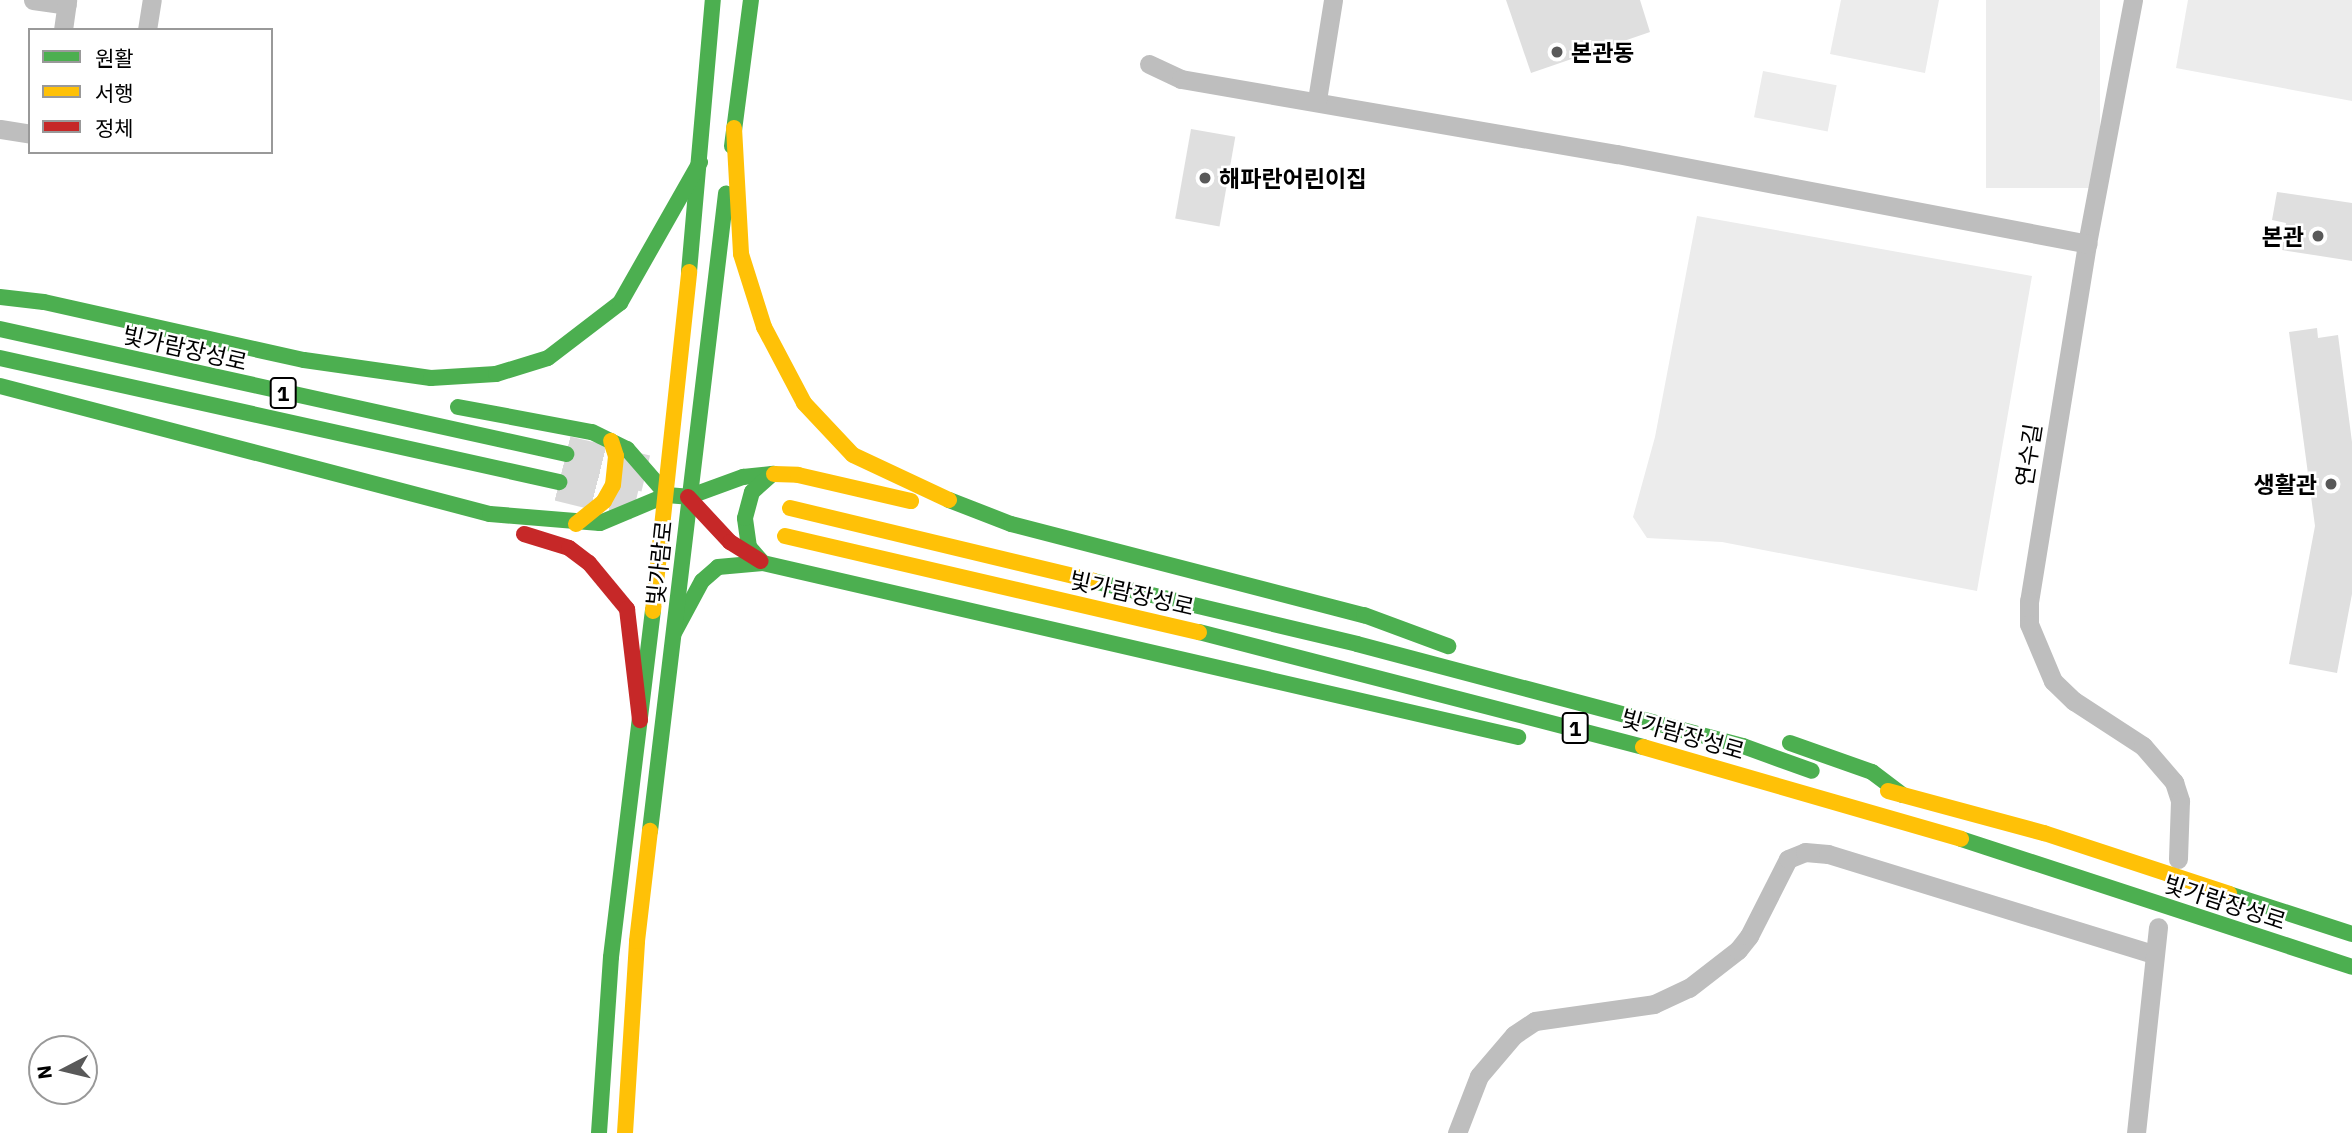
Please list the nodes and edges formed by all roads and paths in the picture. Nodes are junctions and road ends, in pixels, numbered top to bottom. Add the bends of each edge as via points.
1 (33, 0) edge
2 (152, 0) edge
3 (713, 0) edge
4 (751, 0) edge
5 (1334, 0) edge
6 (2133, 0) edge
7 (67, 2) edge
8 (63, 28) edge
9 (147, 28) edge
10 (1149, 64) dead end
11 (1317, 100) junction
12 (734, 128) junction
13 (0, 129) edge
14 (28, 134) edge
15 (700, 162) junction
16 (2087, 244) junction
17 (0, 297) edge
18 (0, 329) edge
19 (0, 358) edge
20 (304, 360) junction
21 (0, 386) edge
22 (390, 391) dead end
23 (440, 404) dead end
24 (611, 441) junction
25 (566, 454) tunnel mouth
26 (772, 474) junction
27 (559, 482) tunnel mouth
28 (667, 495) junction
29 (688, 497) junction
30 (790, 508) dead end
31 (490, 514) junction
32 (576, 524) junction
33 (1011, 524) junction
34 (785, 536) dead end
35 (763, 563) junction
36 (674, 633) junction
37 (1464, 653) dead end
38 (1489, 660) dead end
39 (640, 720) junction
40 (1536, 741) dead end
41 (1643, 765) dead end
42 (1902, 795) junction
43 (1959, 839) junction
44 (2178, 859) dead end
45 (2158, 927) dead end
46 (2352, 934) edge
47 (2154, 954) junction
48 (2352, 967) edge
49 (599, 1133) edge
50 (625, 1133) edge
51 (1457, 1133) edge
52 (2136, 1133) edge

1 - 7 street
2 - 9 street
3 - 15 main road, 빛가람로
4 - 12 main road, 빛가람로
5 - 11 street
6 - 16 street, 연수길
7 - 8 street
10 - 11 street via 1181,79
11 - 16 street
12 - 29 main road, 빛가람로
12 - 33 main road via 741,254 764,327 804,403 862,460
13 - 14 street
15 - 20 main road via 620,303 548,358 460,379
15 - 28 main road, 빛가람로
16 - 44 street, 연수길 via 2029,624 2053,681 2074,701 2143,746 2174,782 2180,801
17 - 20 main road
18 - 25 main road, 빛가람장성로 / 1
19 - 27 main road, 1
20 - 22 main road
21 - 31 main road
23 - 24 main road via 567,424
24 - 28 main road via 648,469
24 - 32 main road via 616,456 613,485 604,501
26 - 29 main road via 743,477
26 - 33 main road via 798,475
26 - 35 main road via 752,492 745,518 750,547
28 - 29 main road
28 - 32 main road via 625,516
28 - 39 main road, 빛가람로
29 - 35 main road via 730,542
29 - 36 main road, 빛가람로
30 - 42 main road, 빛가람장성로 / 1 via 1395,654 1743,746
31 - 32 main road
31 - 39 main road via 507,528 569,548 596,570 627,609
33 - 37 main road via 1364,615
34 - 43 main road, 빛가람장성로 / 1 via 1298,655 1602,735
35 - 36 main road via 718,567 702,581
35 - 40 main road
36 - 50 main road, 빛가람로 via 637,941
38 - 42 main road via 1790,744 1872,772
39 - 49 main road, 빛가람로 via 611,957
41 - 43 main road via 1855,825
42 - 46 main road, 빛가람장성로 / 1 via 2044,833
43 - 48 main road, 빛가람장성로 / 1
45 - 47 street
47 - 51 street via 1828,854 1805,852 1788,859 1744,943 1689,988 1654,1004 1535,1021 1514,1035 1479,1076
47 - 52 street

